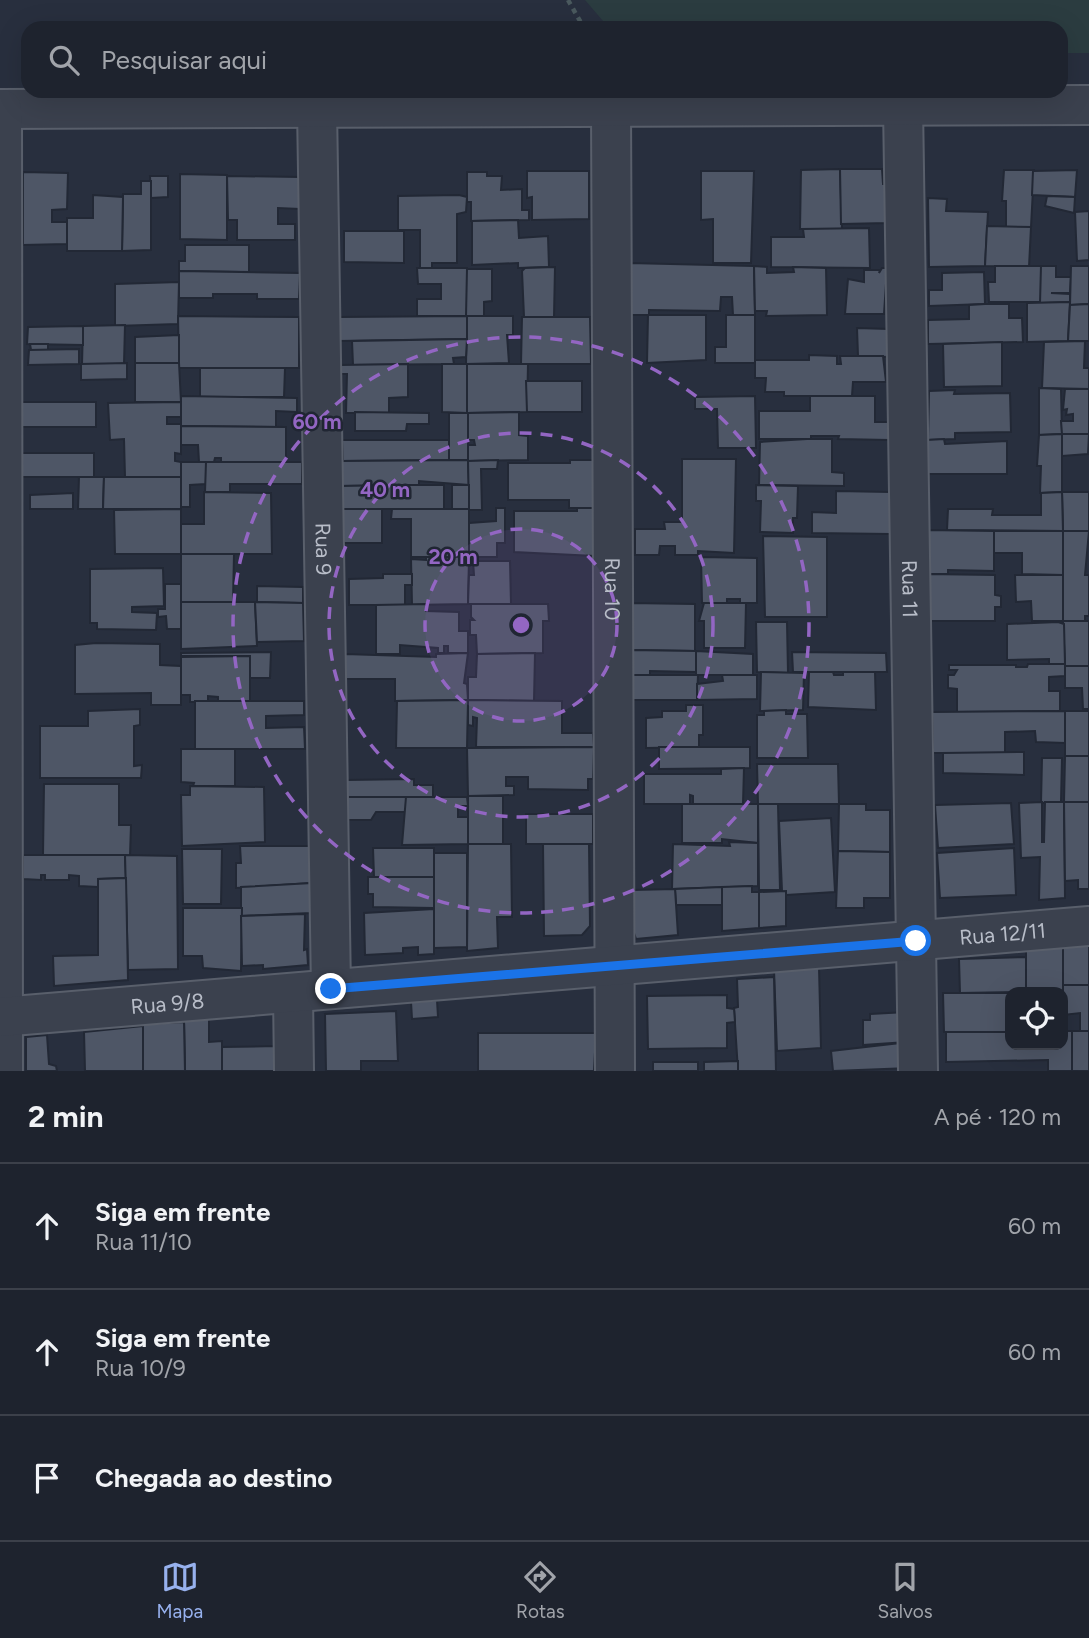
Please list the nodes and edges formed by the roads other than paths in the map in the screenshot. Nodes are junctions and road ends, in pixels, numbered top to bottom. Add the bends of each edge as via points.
1 (1089, 105) edge
2 (611, 106) junction
3 (902, 106) junction
4 (317, 108) junction
5 (1, 109) edge
6 (1089, 926) edge
7 (916, 941) junction
8 (614, 966) junction
9 (331, 989) junction
10 (293, 993) junction
11 (2, 1016) edge
12 (3, 1071) edge
13 (293, 1071) edge
14 (615, 1071) edge
15 (918, 1071) edge

1 - 3 street
2 - 3 street
2 - 4 street
2 - 8 street, Rua 10
3 - 7 street, Rua 11
4 - 5 street
4 - 9 street, Rua 9
5 - 11 street
6 - 7 street, Rua 12/11
7 - 8 street, Rua 12/11
7 - 15 street, Rua 11
8 - 9 street, Rua 9/8
8 - 14 street, Rua 10
9 - 10 street, Rua 9/8
10 - 11 street, Rua 9/8
10 - 13 street
11 - 12 street

